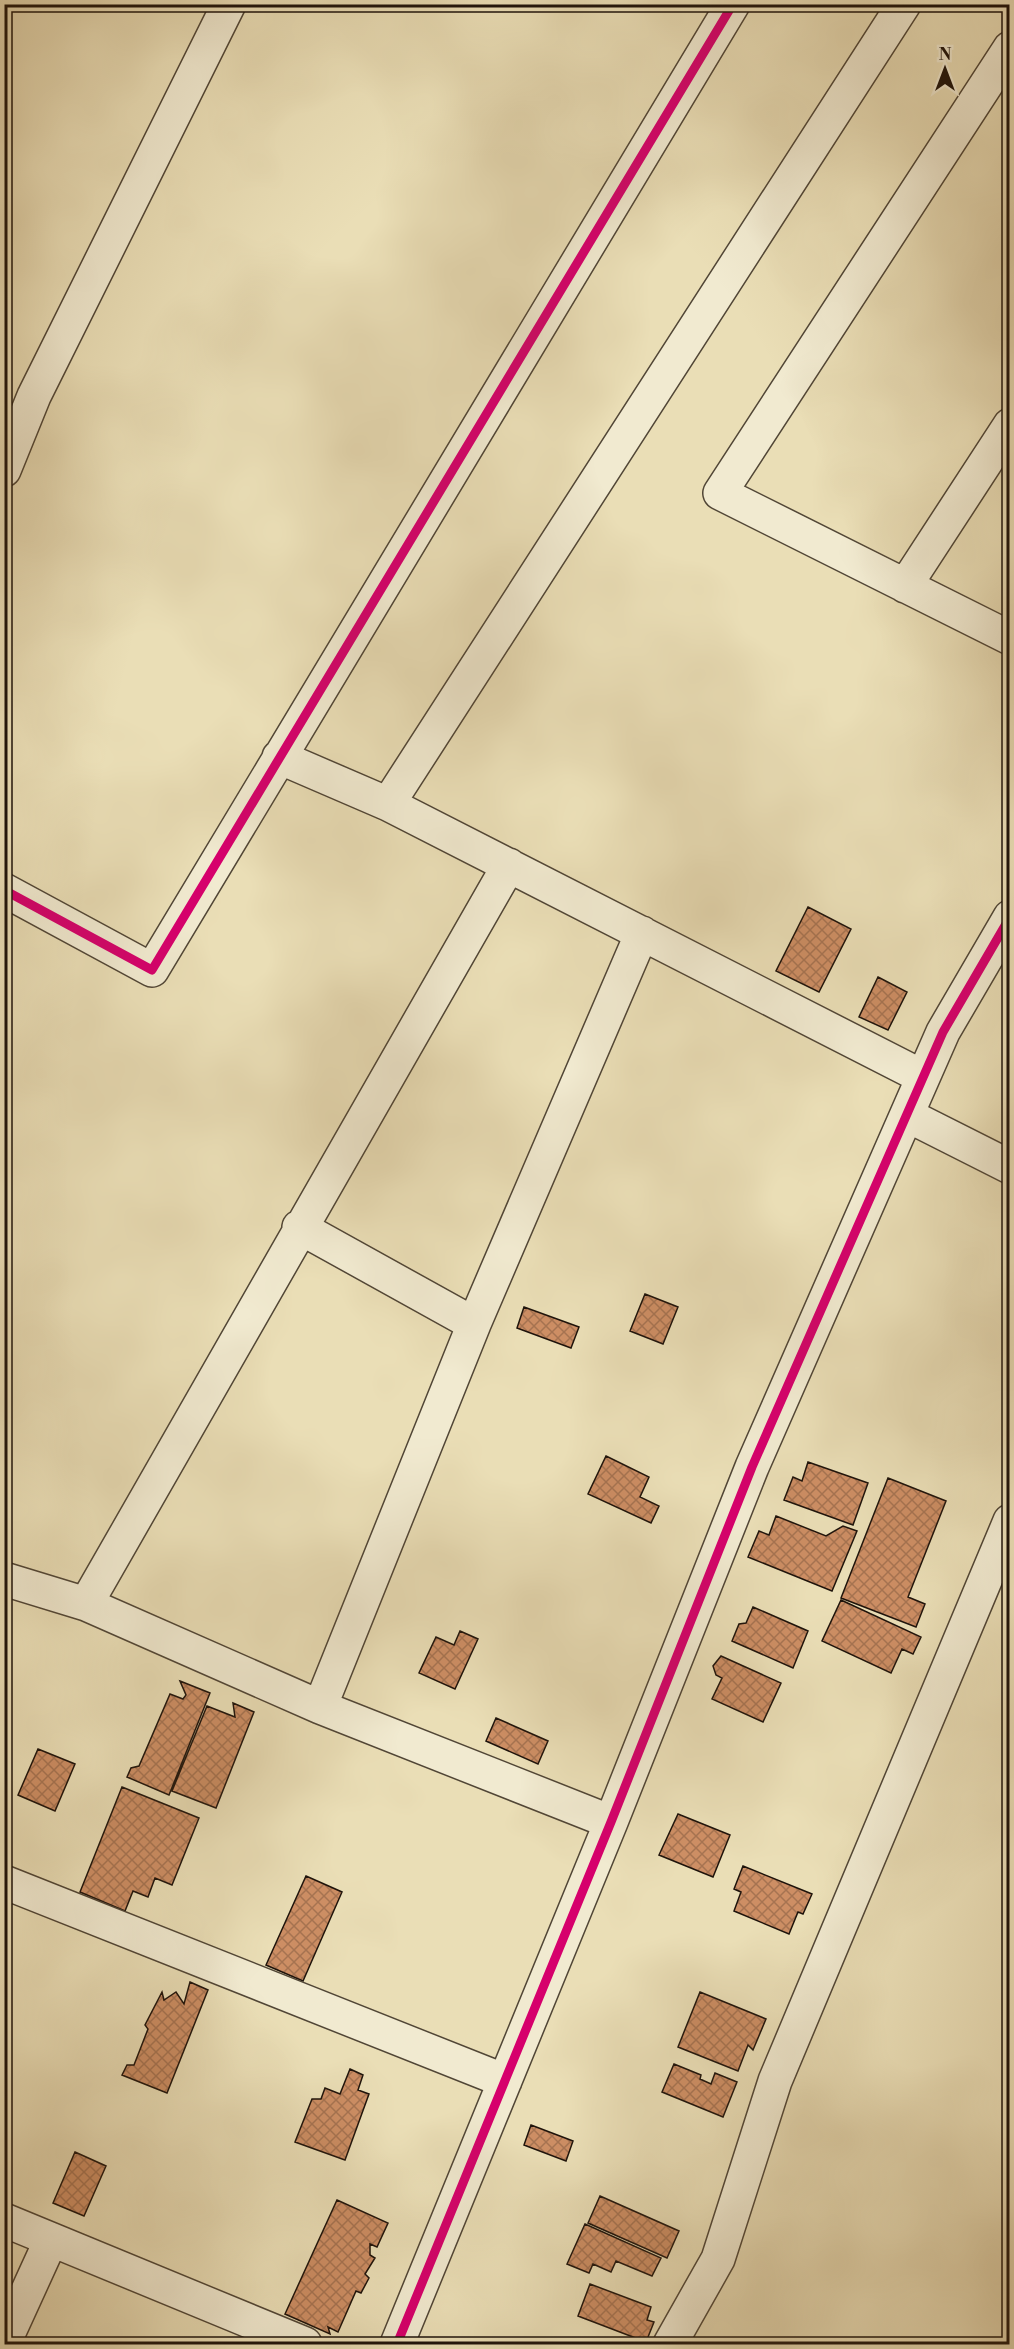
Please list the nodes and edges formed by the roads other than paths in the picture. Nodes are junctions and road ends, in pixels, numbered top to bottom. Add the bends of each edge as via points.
1 (229, 4) edge
2 (733, 4) edge
3 (904, 4) edge
4 (1010, 48) edge
5 (1010, 425) edge
6 (4, 470) edge
7 (905, 586) junction
8 (1010, 638) edge
9 (279, 757) junction
10 (388, 804) junction
11 (508, 865) junction
12 (4, 890) edge
13 (1010, 917) edge
14 (642, 933) junction
15 (923, 1077) junction
16 (907, 1115) junction
17 (1010, 1167) edge
18 (299, 1227) junction
19 (474, 1324) junction
20 (1010, 1521) edge
21 (4, 1579) edge
22 (86, 1604) junction
23 (320, 1707) junction
24 (611, 1822) junction
25 (4, 1881) edge
26 (505, 2081) junction
27 (4, 2220) edge
28 (51, 2240) junction
29 (4, 2343) edge
30 (305, 2344) edge
31 (397, 2344) edge
32 (670, 2344) edge

1 - 6 street via 34,396
2 - 9 street
3 - 10 street
4 - 7 street via 720,493
5 - 7 street
7 - 8 street
9 - 10 street
9 - 12 street via 152,970
10 - 11 street
11 - 14 street
11 - 18 street
13 - 15 street via 943,1032
14 - 15 street
14 - 19 street
15 - 16 street
16 - 17 street
16 - 24 street via 752,1467
18 - 19 street
18 - 22 street
19 - 23 street
20 - 32 street via 776,2081 718,2259
21 - 22 street
22 - 23 street
23 - 24 street
24 - 26 street
25 - 26 street
26 - 31 street
27 - 28 street
28 - 29 street
28 - 30 street

